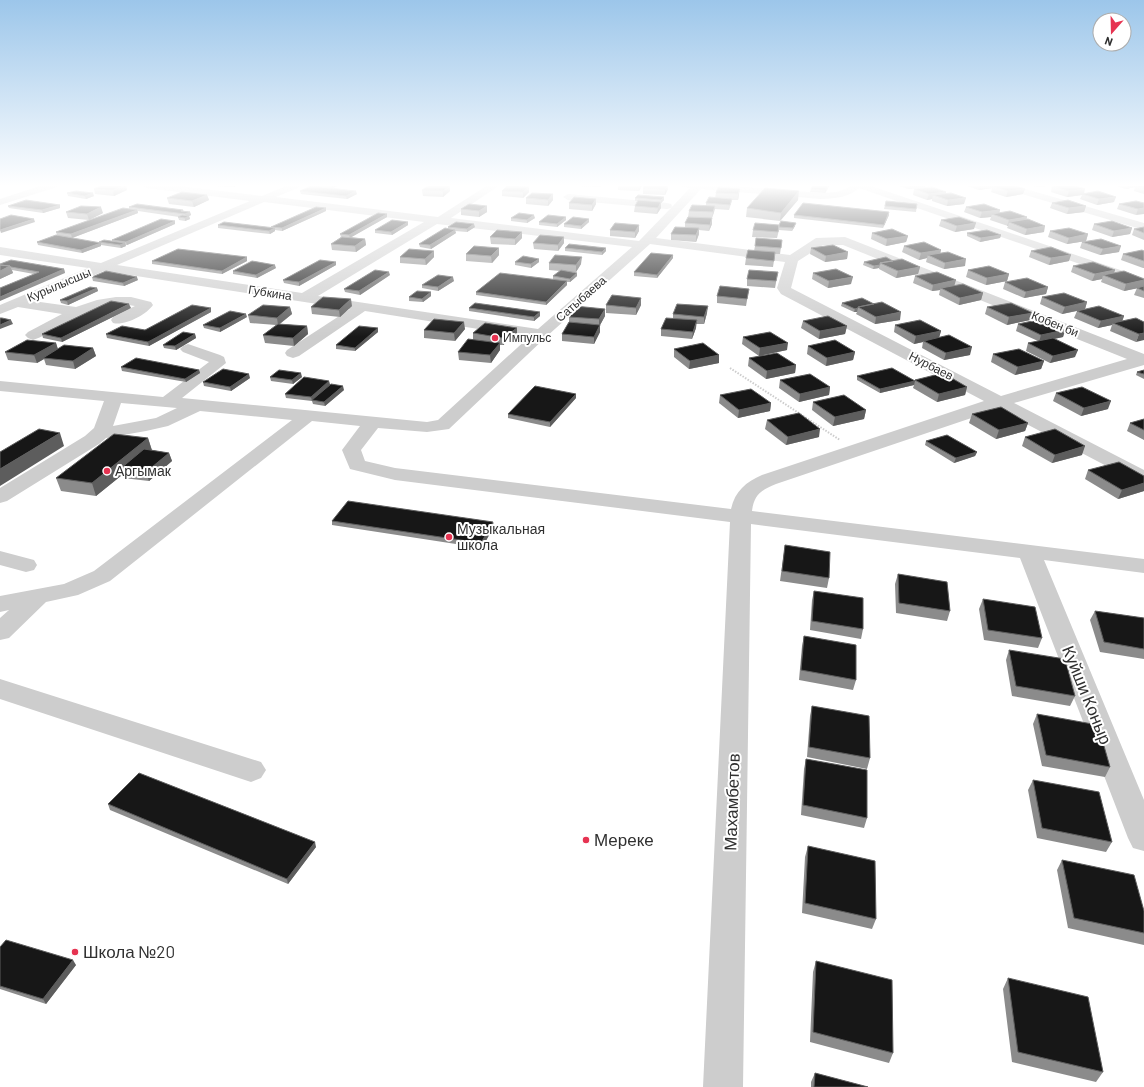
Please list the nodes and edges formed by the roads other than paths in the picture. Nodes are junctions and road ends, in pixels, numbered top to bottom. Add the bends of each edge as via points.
1 (176, 236) edge
2 (411, 236) edge
3 (579, 236) edge
4 (651, 236) edge
5 (1006, 236) edge
6 (644, 243) junction
7 (0, 251) edge
8 (792, 259) junction
9 (102, 267) junction
10 (73, 279) junction
11 (1144, 282) edge
12 (304, 298) junction
13 (17, 303) junction
14 (34, 305) junction
15 (362, 307) junction
16 (0, 310) edge
17 (78, 312) junction
18 (118, 320) dead end
19 (541, 334) junction
20 (33, 335) dead end
21 (188, 349) dead end
22 (293, 353) dead end
23 (1144, 359) edge
24 (0, 386) edge
25 (114, 397) junction
26 (167, 402) junction
27 (1000, 402) junction
28 (198, 405) junction
29 (308, 416) junction
30 (373, 422) junction
31 (100, 433) junction
32 (1144, 478) edge
33 (0, 498) edge
34 (741, 516) junction
35 (1029, 552) junction
36 (0, 558) edge
37 (26, 565) dead end
38 (1144, 566) edge
39 (38, 597) junction
40 (0, 604) edge
41 (0, 632) edge
42 (0, 689) edge
43 (251, 770) dead end
44 (1144, 838) edge
45 (724, 1087) edge

1 - 9 street, Курылысшы
2 - 12 street
3 - 6 street
4 - 6 street, Сатыбаева
5 - 11 street
6 - 8 street
6 - 19 street, Сатыбаева
7 - 9 street, Губкина
8 - 23 street, Кобен би via 820,241 845,241
8 - 27 street, Нурбаев via 784,288 786,291
9 - 10 street, Курылысшы
9 - 12 street, Губкина
10 - 13 street, Курылысшы
10 - 14 street via 86,284
12 - 15 street, Губкина
13 - 14 street
13 - 16 street, Курылысшы
14 - 17 street
15 - 19 street, Губкина
15 - 22 street
17 - 18 street via 116,300 146,305
17 - 20 street
19 - 30 street, Сатыбаева via 443,425 427,427
21 - 26 street via 214,358 218,363
23 - 27 street, Махамбетов
24 - 25 street
25 - 26 street
25 - 31 street
26 - 28 street
27 - 32 street, Нурбаев
27 - 34 street, Махамбетов via 757,484 747,492 742,502
28 - 29 street
28 - 31 street via 162,422
29 - 30 street
29 - 39 street via 102,576 70,590
30 - 34 street via 351,450 357,465 395,474
31 - 33 street
34 - 35 street
34 - 45 street, Махамбетов
35 - 38 street
35 - 44 street, Куйши Коныр
36 - 37 street
39 - 40 street
39 - 41 street
42 - 43 street

